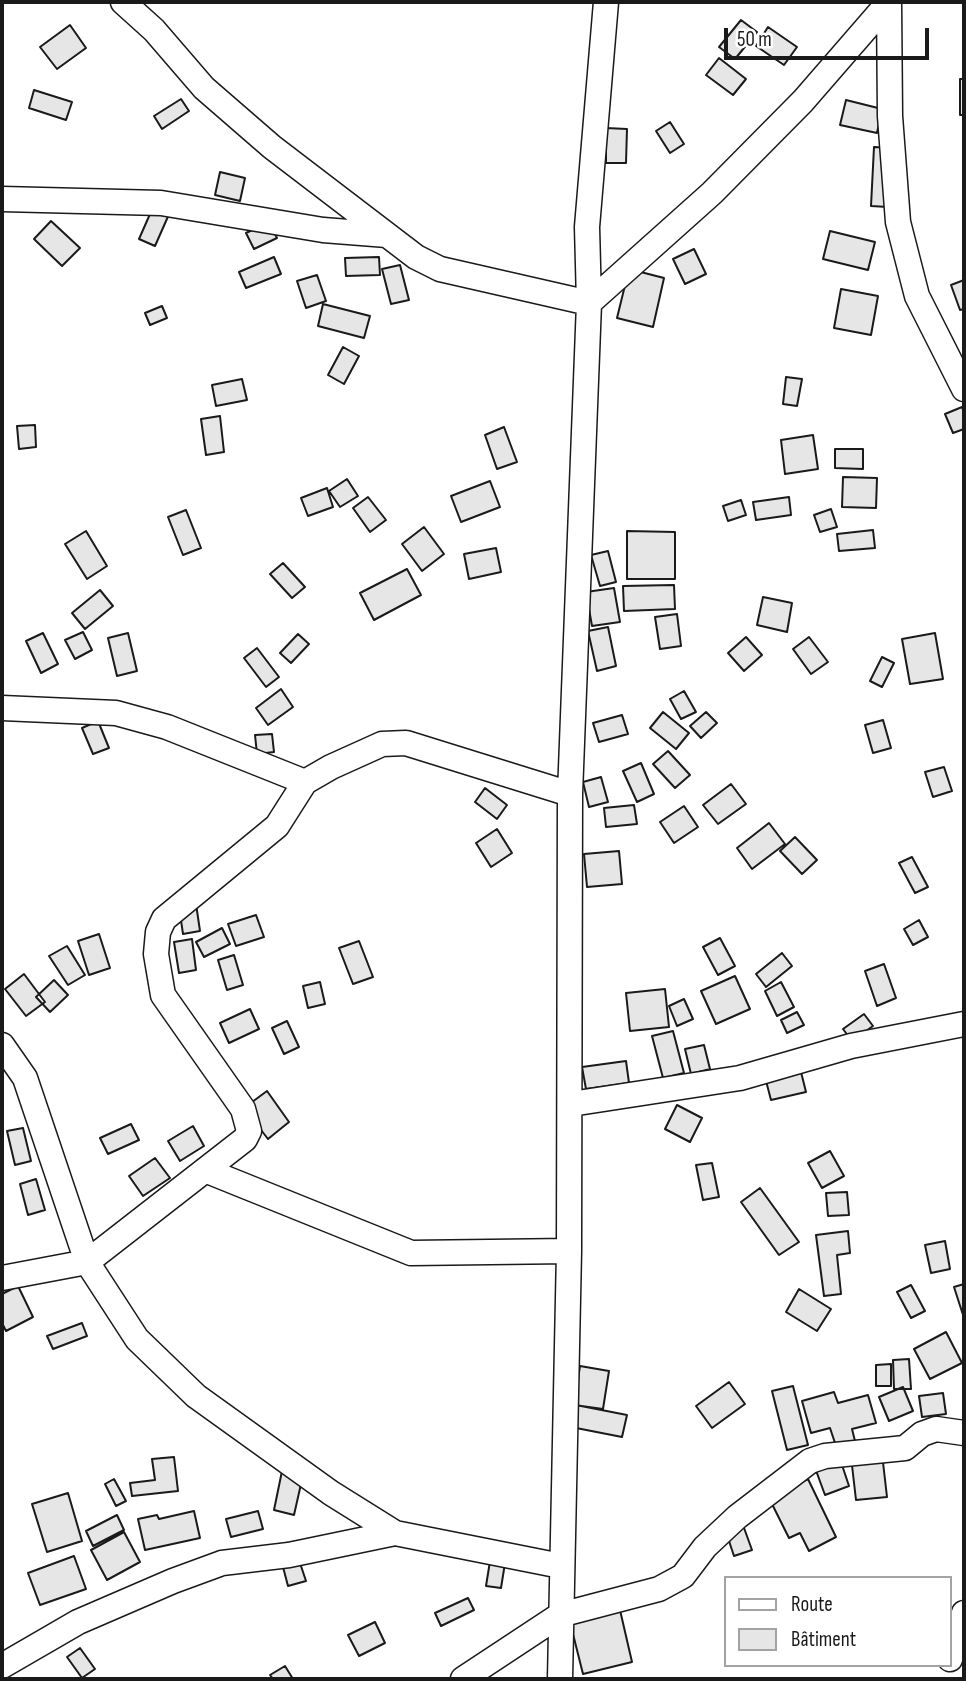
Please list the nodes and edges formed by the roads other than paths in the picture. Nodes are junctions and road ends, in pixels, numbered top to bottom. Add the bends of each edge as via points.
1 (123, 2) edge
2 (606, 2) edge
3 (889, 2) edge
4 (2, 199) edge
5 (388, 236) junction
6 (589, 303) junction
7 (964, 389) edge
8 (2, 708) edge
9 (305, 782) junction
10 (570, 794) junction
11 (964, 1024) edge
12 (2, 1045) edge
13 (571, 1104) junction
14 (205, 1170) junction
15 (569, 1251) junction
16 (87, 1262) junction
17 (2, 1278) edge
18 (964, 1433) edge
19 (395, 1533) junction
20 (561, 1566) junction
21 (964, 1613) edge
22 (560, 1615) junction
23 (952, 1652) edge
24 (2, 1667) edge
25 (463, 1679) edge
26 (559, 1679) edge

1 - 5 street via 214,97
2 - 6 street via 587,227
3 - 6 street via 803,101 721,184
3 - 7 street via 890,116 898,222 917,296
4 - 5 street via 161,202 323,230
5 - 6 street via 440,269
6 - 10 street
8 - 9 street via 116,713 167,727
9 - 10 street via 382,744 405,743
9 - 14 street via 277,826 164,919 158,932 156,954 163,995 243,1109 249,1131
10 - 13 street
11 - 13 street via 851,1046 740,1078
12 - 16 street via 25,1078
13 - 15 street
14 - 15 street via 411,1253
14 - 16 street
15 - 20 street
16 - 17 street
16 - 19 street via 137,1339 197,1396 331,1493
18 - 22 street via 936,1429 905,1448 810,1461 737,1517 683,1576 659,1589
19 - 20 street
19 - 24 street via 289,1555 222,1563 78,1622
20 - 22 street
21 - 23 street
22 - 25 street
22 - 26 street

